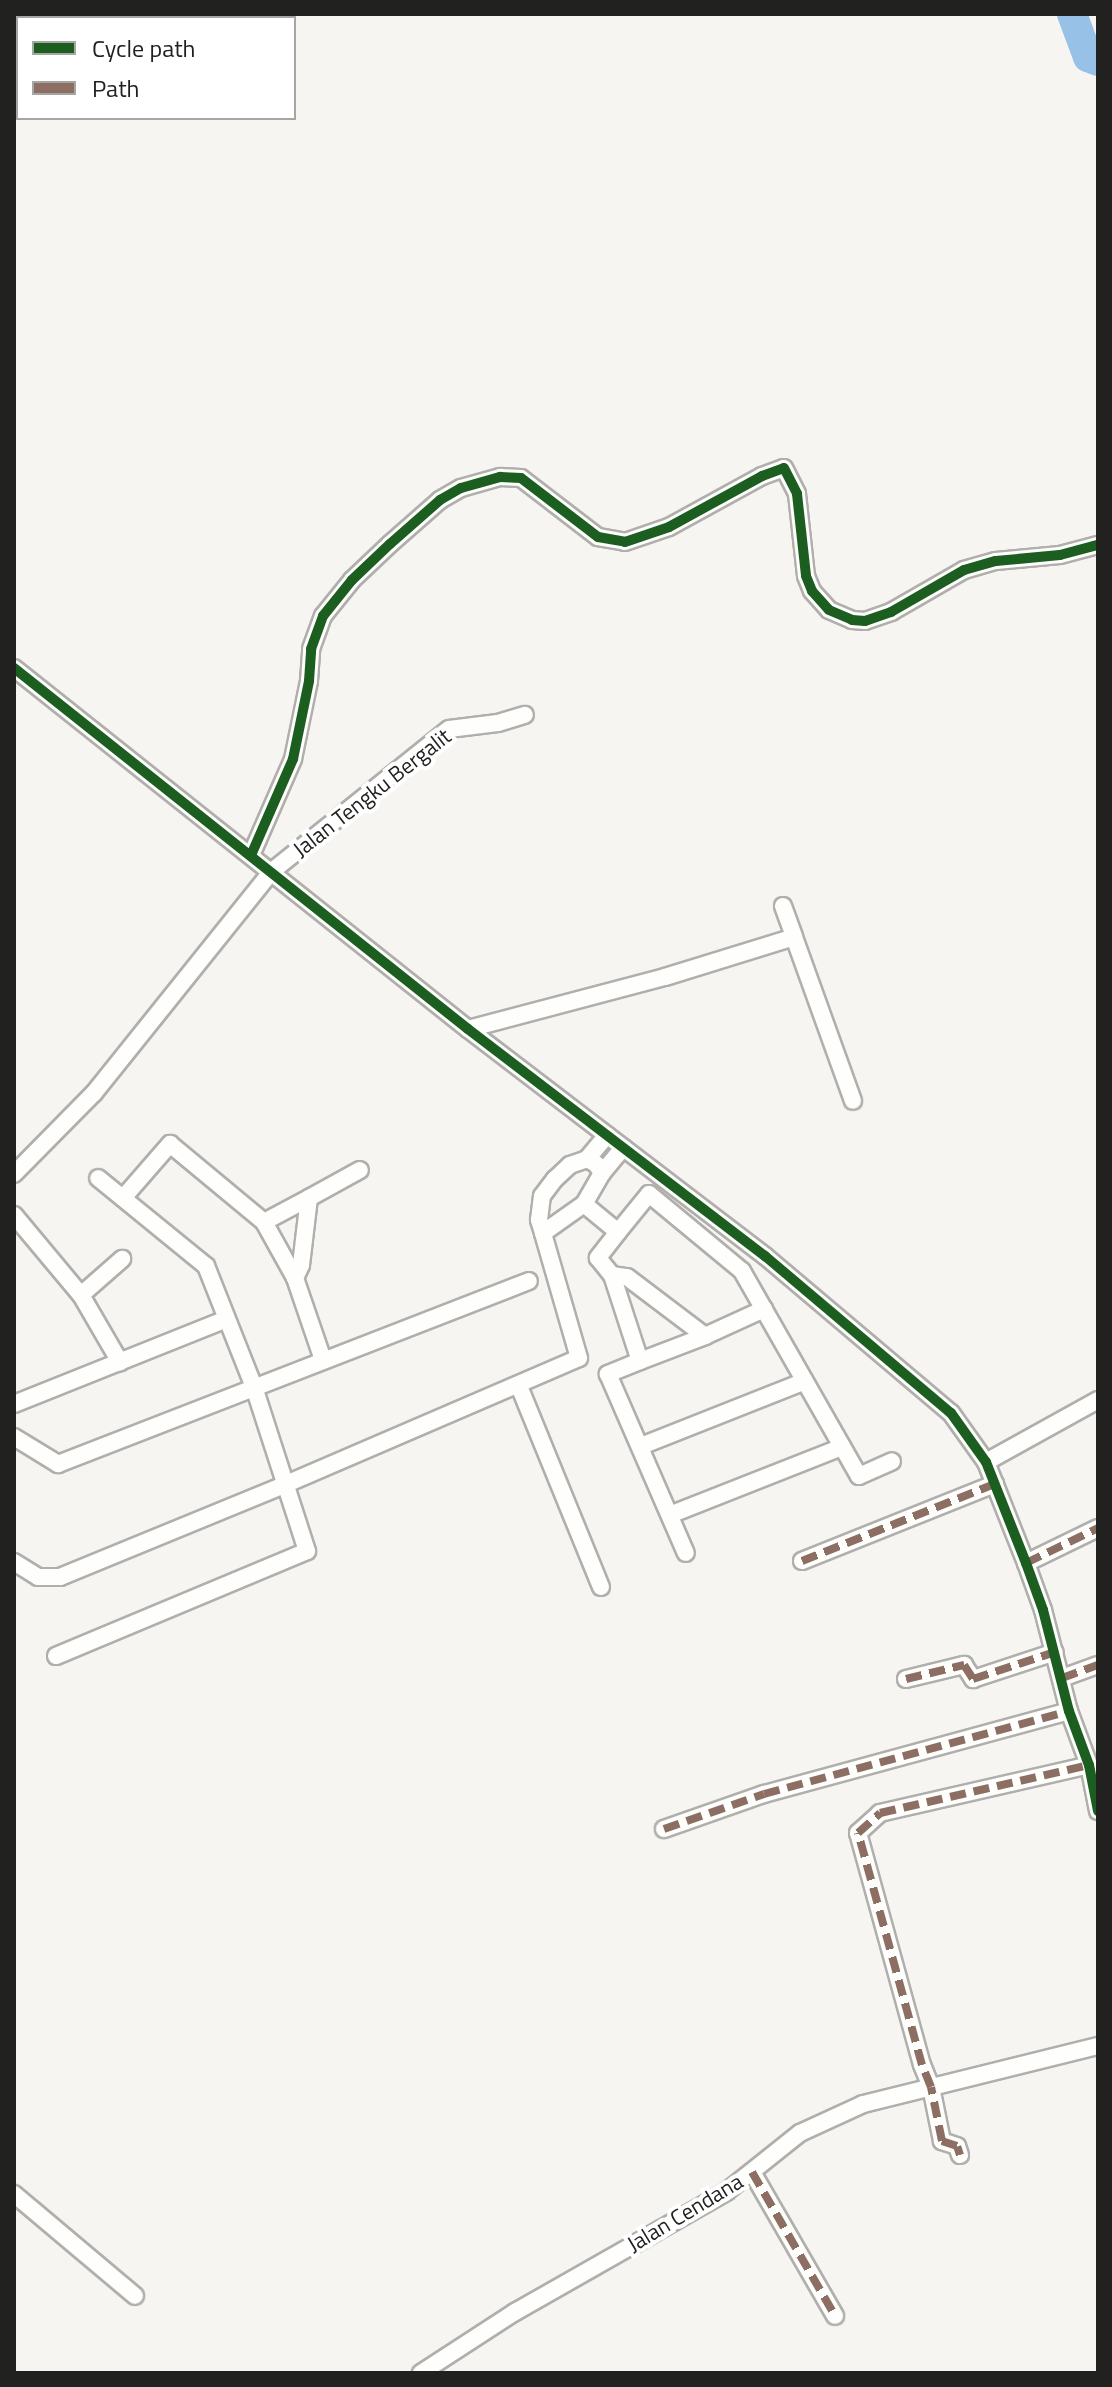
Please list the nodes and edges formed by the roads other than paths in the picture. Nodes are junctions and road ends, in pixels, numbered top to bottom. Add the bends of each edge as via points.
1 (1098, 545) edge
2 (14, 668) edge
3 (525, 715) dead end
4 (252, 853) junction
5 (271, 872) junction
6 (783, 906) dead end
7 (794, 937) junction
8 (468, 1029) junction
9 (853, 1101) dead end
10 (607, 1135) junction
11 (623, 1148) junction
12 (587, 1159) junction
13 (360, 1170) dead end
14 (602, 1173) junction
15 (14, 1174) edge
16 (98, 1178) dead end
17 (123, 1198) junction
18 (309, 1198) junction
19 (584, 1204) junction
20 (14, 1215) edge
21 (264, 1222) junction
22 (618, 1232) junction
23 (543, 1233) junction
24 (122, 1259) dead end
25 (612, 1275) junction
26 (295, 1278) junction
27 (529, 1281) dead end
28 (81, 1295) junction
29 (764, 1309) junction
30 (227, 1319) junction
31 (705, 1336) junction
32 (323, 1360) junction
33 (640, 1361) junction
34 (120, 1362) junction
35 (805, 1381) junction
36 (519, 1386) junction
37 (254, 1387) junction
38 (1098, 1400) edge
39 (14, 1404) edge
40 (14, 1437) edge
41 (641, 1446) junction
42 (842, 1447) junction
43 (892, 1461) dead end
44 (986, 1462) junction
45 (995, 1484) junction
46 (284, 1485) junction
47 (672, 1514) junction
48 (1098, 1528) edge
49 (686, 1553) dead end
50 (802, 1561) dead end
51 (14, 1562) edge
52 (1026, 1563) junction
53 (601, 1587) dead end
54 (1055, 1652) junction
55 (56, 1656) dead end
56 (1098, 1665) edge
57 (1062, 1678) junction
58 (906, 1679) dead end
59 (1069, 1711) junction
60 (1089, 1765) junction
61 (1098, 1811) edge
62 (664, 1829) dead end
63 (1098, 2046) edge
64 (931, 2087) junction
65 (960, 2155) dead end
66 (752, 2172) junction
67 (14, 2194) edge
68 (135, 2296) dead end
69 (835, 2316) dead end
70 (421, 2373) edge

1 - 4 street via 964,570 891,612 852,620 829,610 812,591 797,494 784,468 669,527 625,542 598,537 521,478 500,477 461,488 390,544 323,616 311,649 293,759
2 - 4 street
3 - 5 street, Jalan Tengku Bergalit via 449,729
4 - 5 street
5 - 8 street
5 - 15 street, Jalan Tengku Bergalit via 94,1093
6 - 7 street
7 - 8 street
7 - 9 street
8 - 10 street
10 - 11 street
10 - 12 street
11 - 14 street
11 - 44 street via 911,1377 951,1413
12 - 14 street
12 - 23 street via 570,1165 542,1196
13 - 18 street
14 - 19 street
16 - 17 street
17 - 21 street via 170,1144
17 - 30 street via 206,1266
18 - 21 street
18 - 26 street
19 - 22 street
19 - 23 street
20 - 28 street
21 - 26 street
22 - 25 street via 598,1258
22 - 29 street via 649,1194 742,1271
23 - 36 street via 579,1358
24 - 28 street
25 - 31 street via 627,1277
25 - 33 street
26 - 32 street
27 - 32 street
28 - 34 street
29 - 31 street
29 - 35 street
30 - 34 street
30 - 37 street
31 - 33 street
32 - 37 street
33 - 41 street via 608,1374
34 - 39 street
35 - 41 street
35 - 42 street
36 - 46 street
36 - 53 street
37 - 40 street via 58,1464
37 - 46 street
38 - 44 street
41 - 47 street
42 - 43 street via 859,1476
42 - 47 street
44 - 45 street
45 - 50 street
45 - 52 street
46 - 51 street via 60,1577 38,1577
46 - 55 street via 307,1551
47 - 49 street
48 - 52 street
52 - 54 street
54 - 57 street
54 - 58 street via 973,1679 964,1665
56 - 57 street
57 - 59 street
59 - 60 street
59 - 62 street via 764,1794
60 - 61 street
60 - 64 street via 880,1813 858,1833
63 - 64 street, Jalan Cendana
64 - 65 street via 942,2141 954,2144
64 - 66 street, Jalan Cendana via 863,2104 800,2133
66 - 69 street
66 - 70 street, Jalan Cendana
67 - 68 street

